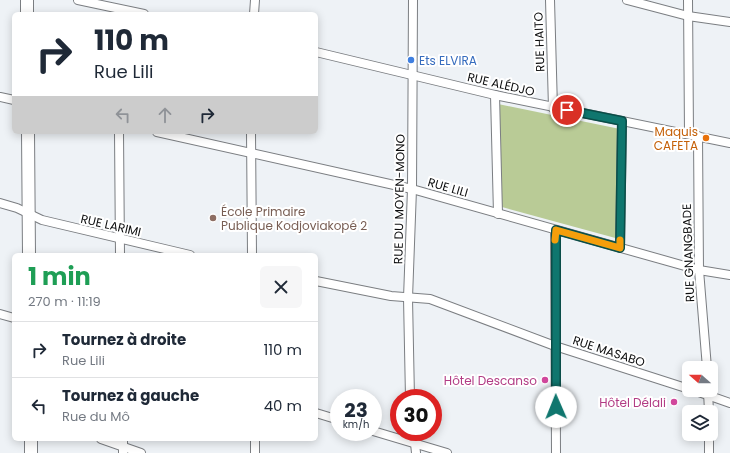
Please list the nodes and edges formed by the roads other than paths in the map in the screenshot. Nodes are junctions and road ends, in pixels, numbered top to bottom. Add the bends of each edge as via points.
1 (27, 0) edge
2 (78, 0) edge
3 (255, 0) edge
4 (413, 0) edge
5 (550, 0) edge
6 (628, 0) edge
7 (688, 0) edge
8 (118, 8) edge
9 (27, 12) edge
10 (135, 12) edge
11 (254, 12) edge
12 (688, 16) junction
13 (730, 22) edge
14 (318, 52) edge
15 (412, 76) junction
16 (495, 95) junction
17 (0, 97) edge
18 (12, 100) edge
19 (553, 108) junction
20 (622, 121) junction
21 (28, 134) edge
22 (119, 134) edge
23 (166, 134) edge
24 (251, 134) edge
25 (694, 135) junction
26 (730, 143) edge
27 (250, 153) junction
28 (412, 189) junction
29 (0, 203) edge
30 (29, 213) junction
31 (498, 214) junction
32 (556, 230) junction
33 (120, 239) junction
34 (620, 248) junction
35 (29, 253) edge
36 (120, 253) edge
37 (181, 253) edge
38 (252, 253) edge
39 (699, 270) junction
40 (730, 275) edge
41 (318, 282) edge
42 (408, 298) junction
43 (0, 314) edge
44 (12, 317) edge
45 (555, 346) junction
46 (706, 361) edge
47 (682, 387) edge
48 (410, 389) edge
49 (718, 397) edge
50 (730, 403) edge
51 (318, 414) edge
52 (330, 417) edge
53 (382, 434) edge
54 (31, 441) edge
55 (107, 441) edge
56 (255, 441) edge
57 (414, 441) edge
58 (709, 441) edge
59 (415, 444) junction
60 (123, 446) edge
61 (31, 453) edge
62 (141, 453) edge
63 (255, 453) edge
64 (416, 453) edge
65 (447, 453) edge
66 (556, 453) edge
67 (709, 453) edge

1 - 9 street
2 - 8 street
3 - 11 street
4 - 15 street, RUE DU MOYEN-MONO
5 - 19 street, RUE HAITO
6 - 12 street
7 - 12 street, RUE GNANGBADE
8 - 10 street
12 - 13 street
12 - 25 street, RUE GNANGBADE
14 - 15 street, RUE ALÉDJO
15 - 16 street, RUE ALÉDJO
15 - 28 street, RUE DU MOYEN-MONO
16 - 19 street, RUE ALÉDJO
16 - 31 street
17 - 18 street
19 - 20 street, RUE ALÉDJO
20 - 25 street, RUE ALÉDJO
20 - 34 street
21 - 30 street
22 - 33 street
23 - 27 street, RUE LILI
24 - 27 street
25 - 26 street, RUE ALÉDJO
25 - 39 street, RUE GNANGBADE
27 - 28 street, RUE LILI
27 - 38 street
28 - 31 street, RUE LILI
28 - 42 street, RUE DU MOYEN-MONO
29 - 30 street, RUE LARIMI
30 - 33 street, RUE LARIMI via 42,220
30 - 35 street
31 - 32 street, RUE LILI
32 - 34 street, RUE LILI
32 - 45 street
33 - 36 street
33 - 37 street, RUE LARIMI
34 - 39 street, RUE LILI
39 - 40 street, RUE LILI
39 - 46 street, RUE GNANGBADE
41 - 42 street
42 - 45 street, RUE MASABO via 430,299
42 - 48 street, RUE DU MOYEN-MONO
43 - 44 street
45 - 47 street, RUE MASABO
45 - 66 street
49 - 50 street
51 - 52 street
53 - 59 street
54 - 61 street
55 - 60 street
56 - 63 street
57 - 59 street
58 - 67 street
59 - 64 street
59 - 65 street
60 - 62 street

